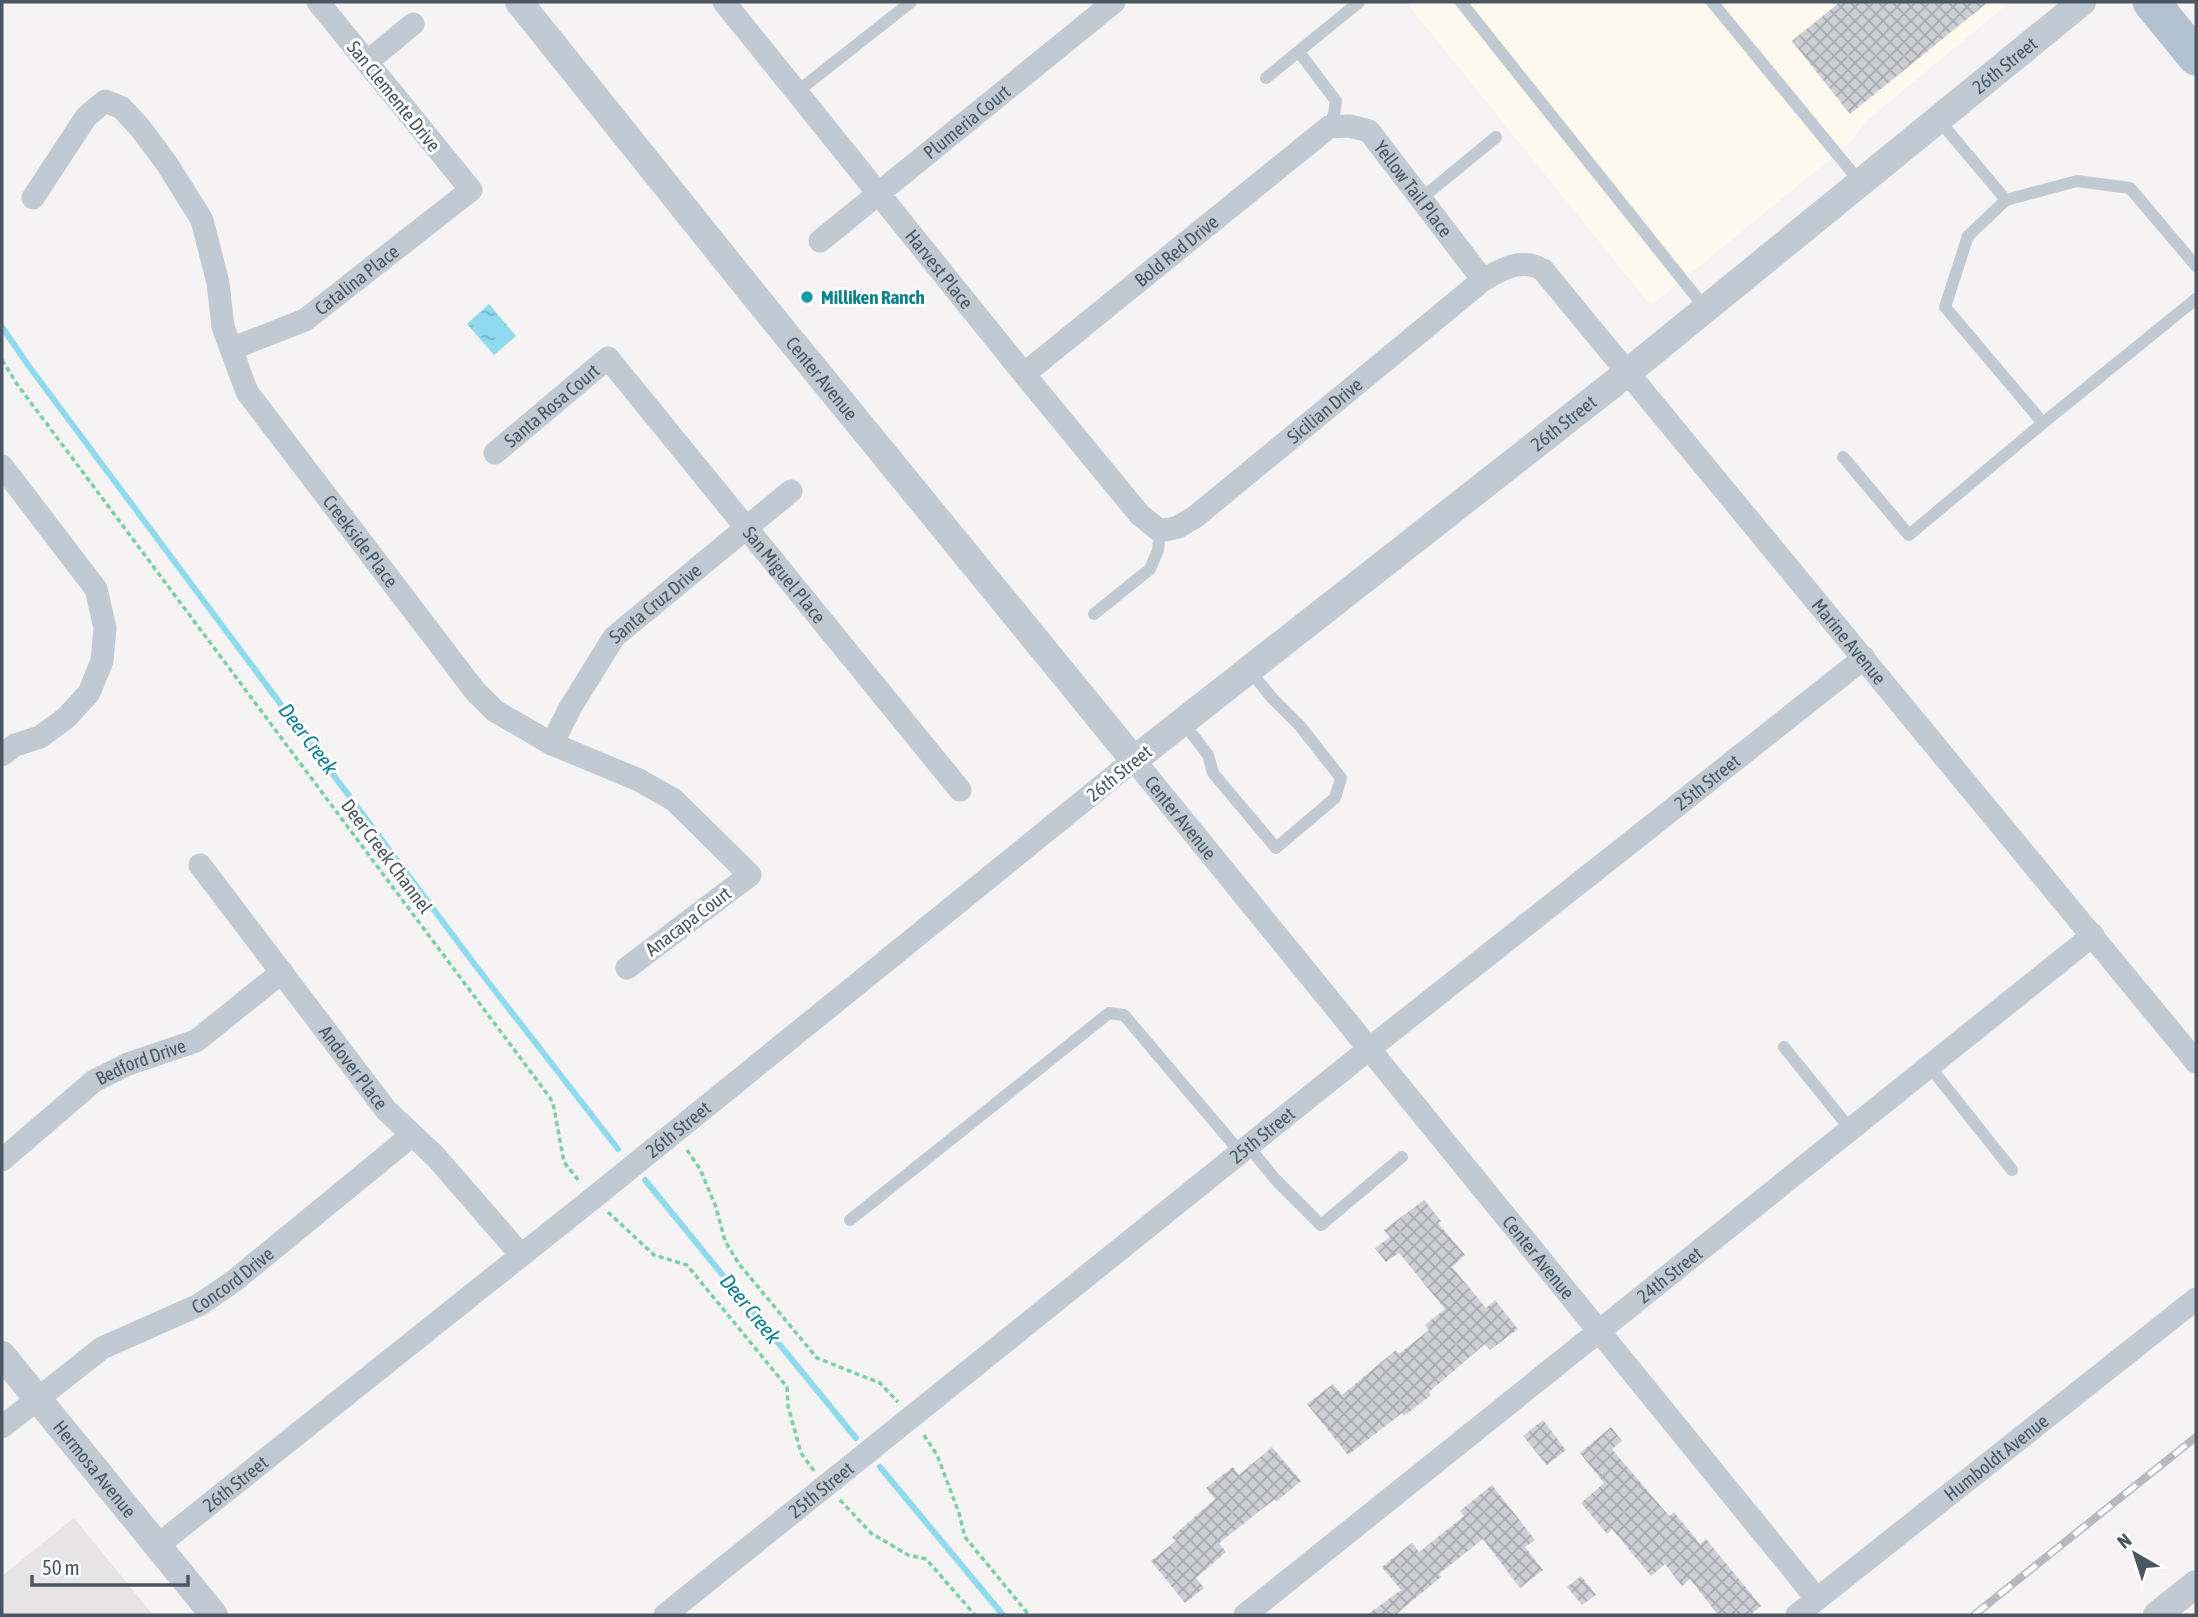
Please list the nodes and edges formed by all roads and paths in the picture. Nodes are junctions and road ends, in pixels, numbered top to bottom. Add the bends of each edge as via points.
1 (318, 2) edge
2 (519, 2) edge
3 (724, 2) edge
4 (911, 2) edge
5 (1114, 2) edge
6 (1359, 2) edge
7 (1461, 2) edge
8 (1712, 2) edge
9 (2082, 2) edge
10 (2151, 2) edge
11 (413, 24) dead end
12 (1298, 52) junction
13 (2196, 57) edge
14 (367, 62) junction
15 (1266, 78) dead end
16 (798, 91) junction
17 (1938, 119) junction
18 (1329, 127) junction
19 (1496, 137) dead end
20 (1860, 182) junction
21 (471, 190) joint
22 (878, 194) junction
23 (33, 198) dead end
24 (1422, 198) junction
25 (2006, 200) junction
26 (820, 241) dead end
27 (2196, 266) edge
28 (1483, 280) junction
29 (2196, 299) edge
30 (1704, 308) junction
31 (231, 349) junction
32 (608, 358) joint
33 (2, 360) edge
34 (1627, 373) junction
35 (1024, 374) junction
36 (2043, 423) junction
37 (495, 453) dead end
38 (1843, 457) dead end
39 (2, 466) edge
40 (791, 491) dead end
41 (746, 527) junction
42 (1160, 531) junction
43 (1094, 614) dead end
44 (1864, 658) junction
45 (1249, 670) junction
46 (1183, 722) junction
47 (552, 744) junction
48 (2, 755) edge
49 (1134, 760) junction
50 (960, 790) dead end
51 (200, 865) dead end
52 (750, 875) joint
53 (2093, 935) junction
54 (627, 968) dead end
55 (282, 972) junction
56 (1784, 1047) dead end
57 (1369, 1049) junction
58 (2196, 1062) edge
59 (1930, 1066) junction
60 (1851, 1130) junction
61 (675, 1131) junction
62 (411, 1136) junction
63 (1244, 1149) junction
64 (1402, 1157) dead end
65 (2, 1160) edge
66 (2012, 1170) dead end
67 (575, 1176) dead end
68 (850, 1220) dead end
69 (618, 1221) dead end
70 (521, 1255) junction
71 (2196, 1299) edge
72 (1599, 1332) junction
73 (2, 1355) edge
74 (37, 1399) junction
75 (913, 1417) junction
76 (2, 1427) edge
77 (805, 1459) dead end
78 (851, 1510) dead end
79 (157, 1546) junction
80 (2196, 1584) edge
81 (1817, 1599) junction
82 (214, 1615) edge
83 (665, 1615) edge
84 (975, 1615) edge
85 (1029, 1615) edge
86 (1245, 1615) edge
87 (1797, 1615) edge
88 (2157, 1615) edge

1 - 14 street, San Clemente Drive
2 - 49 street, Center Avenue
3 - 16 street, Harvest Place
4 - 16 lane
5 - 22 street, Plumeria Court
6 - 12 lane
7 - 30 lane
8 - 20 lane
9 - 17 street, 26th Street
10 - 13 main road
11 - 14 street
12 - 15 lane
12 - 18 lane via 1336,101
14 - 21 street, San Clemente Drive
16 - 22 street, Harvest Place
17 - 20 street, 26th Street
17 - 25 lane
18 - 24 street, Yellow Tail Place via 1369,131
18 - 35 street, Bold Red Drive
19 - 24 lane
20 - 30 street, 26th Street
21 - 31 street, Catalina Place via 305,320
22 - 26 street, Plumeria Court
22 - 35 street, Harvest Place
23 - 31 street, Creekside Place via 86,117 105,101 122,108 167,164 202,220
24 - 28 street, Yellow Tail Place
25 - 27 lane via 2077,181 2130,188
25 - 36 lane via 1968,236 1945,307
28 - 34 street, Marine Avenue via 1520,264 1543,270
28 - 42 street, Sicilian Drive via 1195,517
29 - 36 lane
30 - 34 street, 26th Street
31 - 47 street, Creekside Place via 247,392 475,691 495,710
32 - 37 street, Santa Rosa Court
32 - 41 street, San Miguel Place
33 - 67 path, Deer Creek Channel via 548,1095 564,1162
34 - 44 street, Marine Avenue
34 - 45 street, 26th Street
35 - 42 street, Harvest Place via 1140,515
36 - 38 lane via 1909,536
39 - 48 street via 96,589 105,628 102,661 89,693 40,737
40 - 41 street, Santa Cruz Drive
41 - 47 street, Santa Cruz Drive via 614,637
41 - 50 street, San Miguel Place
42 - 43 lane via 1150,569
44 - 53 street, Marine Avenue
44 - 57 street, 25th Street
45 - 46 street, 26th Street
45 - 46 lane via 1341,778 1335,798 1276,848 1213,773 1208,755
46 - 49 street, 26th Street
47 - 52 street, Creekside Place via 639,780 674,800
49 - 57 street, Center Avenue
49 - 61 street, 26th Street
51 - 55 street, Andover Place
52 - 54 street, Anacapa Court
53 - 58 street, Marine Avenue
53 - 59 street, 24th Street
55 - 62 street, Andover Place via 386,1110
55 - 65 street, Bedford Drive via 196,1041 94,1081
56 - 60 lane
57 - 63 street, 25th Street
57 - 72 street, Center Avenue
59 - 60 street, 24th Street
59 - 66 lane
60 - 72 street, 24th Street
61 - 70 street, 26th Street
61 - 75 path via 700,1169 725,1241 817,1358 880,1382
62 - 70 street, Andover Place via 435,1156
62 - 74 street, Concord Drive via 225,1287 199,1305 103,1348
63 - 64 lane via 1321,1225
63 - 68 lane via 1124,1015 1109,1013
63 - 75 street, 25th Street
69 - 77 path via 653,1255 687,1265 787,1387 788,1406
70 - 79 street, 26th Street
71 - 81 street, Humboldt Avenue
72 - 81 street, Center Avenue
72 - 86 street, 24th Street
73 - 74 street, Hermosa Avenue
74 - 76 street, Concord Drive
74 - 79 street, Hermosa Avenue
75 - 83 street, 25th Street
75 - 85 path via 937,1455 965,1537
78 - 84 path via 871,1533 908,1555 926,1559
79 - 82 street, Hermosa Avenue
80 - 88 street
81 - 87 street, Humboldt Avenue

